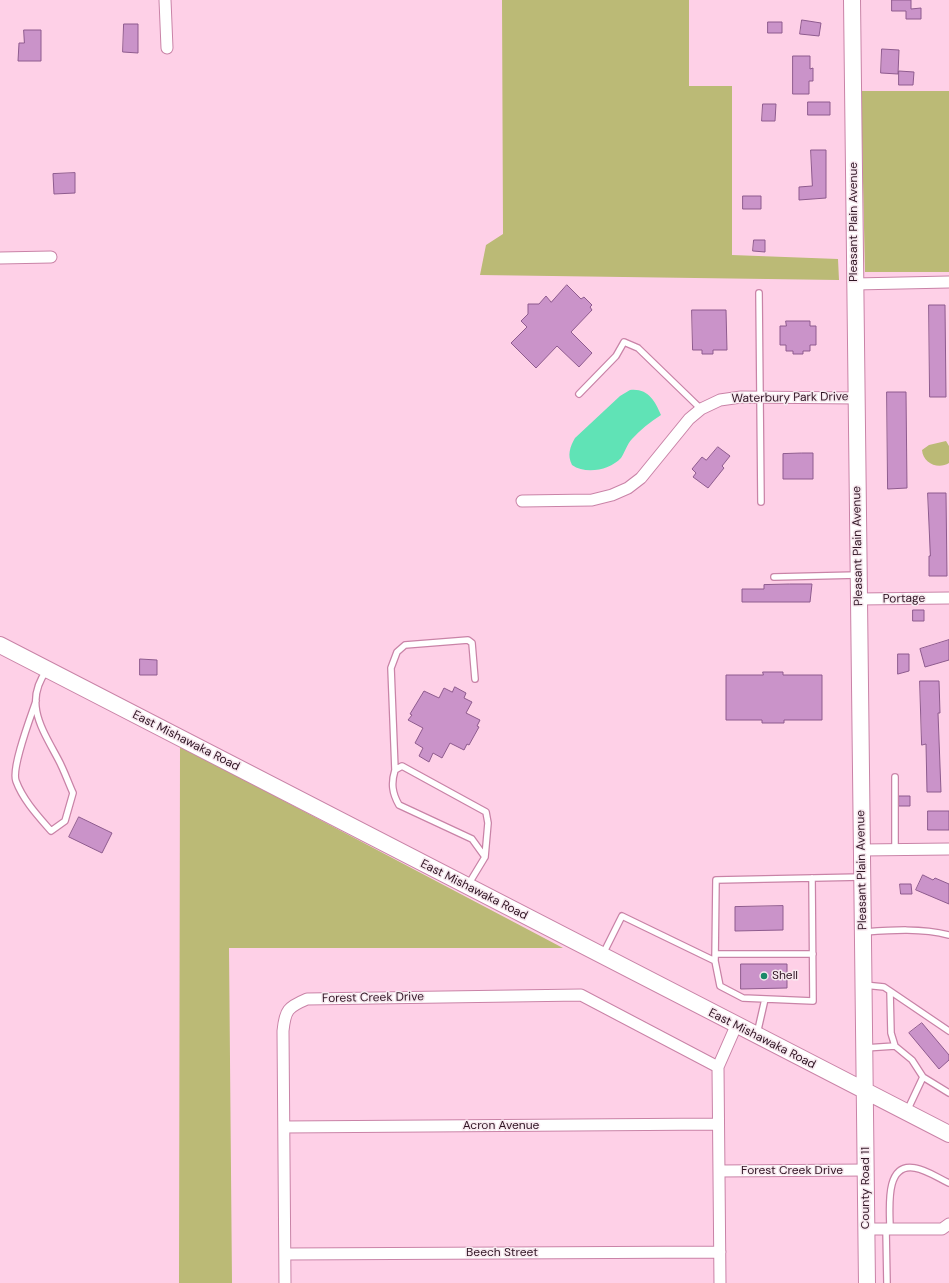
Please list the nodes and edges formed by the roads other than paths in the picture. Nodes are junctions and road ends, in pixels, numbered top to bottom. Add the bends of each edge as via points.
1 (165, 0) edge
2 (852, 0) edge
3 (167, 48) dead end
4 (51, 256) dead end
5 (0, 258) edge
6 (949, 282) edge
7 (855, 284) junction
8 (759, 293) dead end
9 (579, 394) dead end
10 (759, 397) junction
11 (857, 398) junction
12 (701, 408) junction
13 (522, 501) dead end
14 (762, 502) dead end
15 (859, 575) junction
16 (774, 577) dead end
17 (949, 598) edge
18 (859, 599) junction
19 (0, 645) edge
20 (48, 670) junction
21 (475, 679) dead end
22 (36, 701) junction
23 (395, 770) junction
24 (895, 777) dead end
25 (895, 849) junction
26 (949, 849) edge
27 (862, 850) junction
28 (485, 857) junction
29 (862, 877) junction
30 (812, 878) junction
31 (467, 887) junction
32 (863, 932) junction
33 (949, 935) edge
34 (715, 954) junction
35 (813, 954) junction
36 (602, 956) junction
37 (715, 961) junction
38 (864, 985) junction
39 (890, 991) junction
40 (765, 999) junction
41 (736, 1026) junction
42 (949, 1031) edge
43 (756, 1036) junction
44 (896, 1046) junction
45 (865, 1048) junction
46 (718, 1067) junction
47 (923, 1077) junction
48 (865, 1092) junction
49 (949, 1093) edge
50 (906, 1113) junction
51 (718, 1124) junction
52 (284, 1127) junction
53 (949, 1134) edge
54 (866, 1170) junction
55 (719, 1172) junction
56 (949, 1183) edge
57 (949, 1224) edge
58 (866, 1229) junction
59 (888, 1229) junction
60 (720, 1252) junction
61 (285, 1254) junction
62 (285, 1283) edge
63 (720, 1283) edge
64 (867, 1283) edge
65 (887, 1283) edge

1 - 3 street
2 - 7 street, Pleasant Plain Avenue
4 - 5 street
6 - 7 street
7 - 11 street, Pleasant Plain Avenue
8 - 10 lane
9 - 12 lane via 616,356 624,342 638,348
10 - 11 street, Waterbury Park Drive
10 - 12 street, Waterbury Park Drive via 720,400
10 - 14 lane
11 - 15 street, Pleasant Plain Avenue
12 - 13 street, Waterbury Park Drive via 689,418 641,478 628,488 592,500
15 - 16 lane
15 - 18 street, Pleasant Plain Avenue
17 - 18 street, Portage
18 - 27 street, Pleasant Plain Avenue
19 - 20 street, East Mishawaka Road
20 - 22 lane via 40,680
20 - 31 street, East Mishawaka Road
21 - 23 lane via 472,643 468,640 405,645 397,652 391,668
22 - 22 lane via 38,720 73,793 65,821 51,831 30,807 15,780 21,741
23 - 28 lane via 392,780 393,795 399,805 472,839
23 - 28 lane via 402,766 486,812 488,823
24 - 25 lane
25 - 26 street
25 - 27 street
27 - 29 street, Pleasant Plain Avenue
28 - 31 lane
29 - 30 lane
29 - 32 street, Pleasant Plain Avenue
30 - 34 lane via 716,880
30 - 35 lane
31 - 36 street, East Mishawaka Road
32 - 33 lane via 936,931
32 - 38 street, Pleasant Plain Avenue
34 - 35 lane
34 - 37 lane
35 - 40 lane via 813,1001
36 - 37 lane via 622,916
36 - 41 street, East Mishawaka Road
37 - 40 lane via 720,986 743,998
38 - 39 lane via 884,987
38 - 45 street, Pleasant Plain Avenue
39 - 42 lane
39 - 44 lane via 891,1034
40 - 43 lane
41 - 43 street, East Mishawaka Road
41 - 46 street
43 - 48 street, East Mishawaka Road
44 - 45 lane
44 - 47 lane via 912,1060
45 - 48 street, Pleasant Plain Avenue
46 - 51 street
46 - 52 street, Forest Creek Drive via 581,996 307,999 292,1006 284,1015
47 - 49 lane
47 - 50 lane
48 - 50 street, East Mishawaka Road
48 - 54 street, County Road 11
50 - 53 street, East Mishawaka Road
51 - 52 street, Acron Avenue
51 - 55 street
52 - 61 street, Forest Creek Drive
54 - 55 street, Forest Creek Drive
54 - 58 street, County Road 11
55 - 60 street
56 - 59 lane via 913,1167 897,1172 892,1181
57 - 59 street via 942,1229
58 - 59 street
58 - 64 street, County Road 11
59 - 65 lane
60 - 61 street, Beech Street
60 - 63 street
61 - 62 street, Forest Creek Drive

